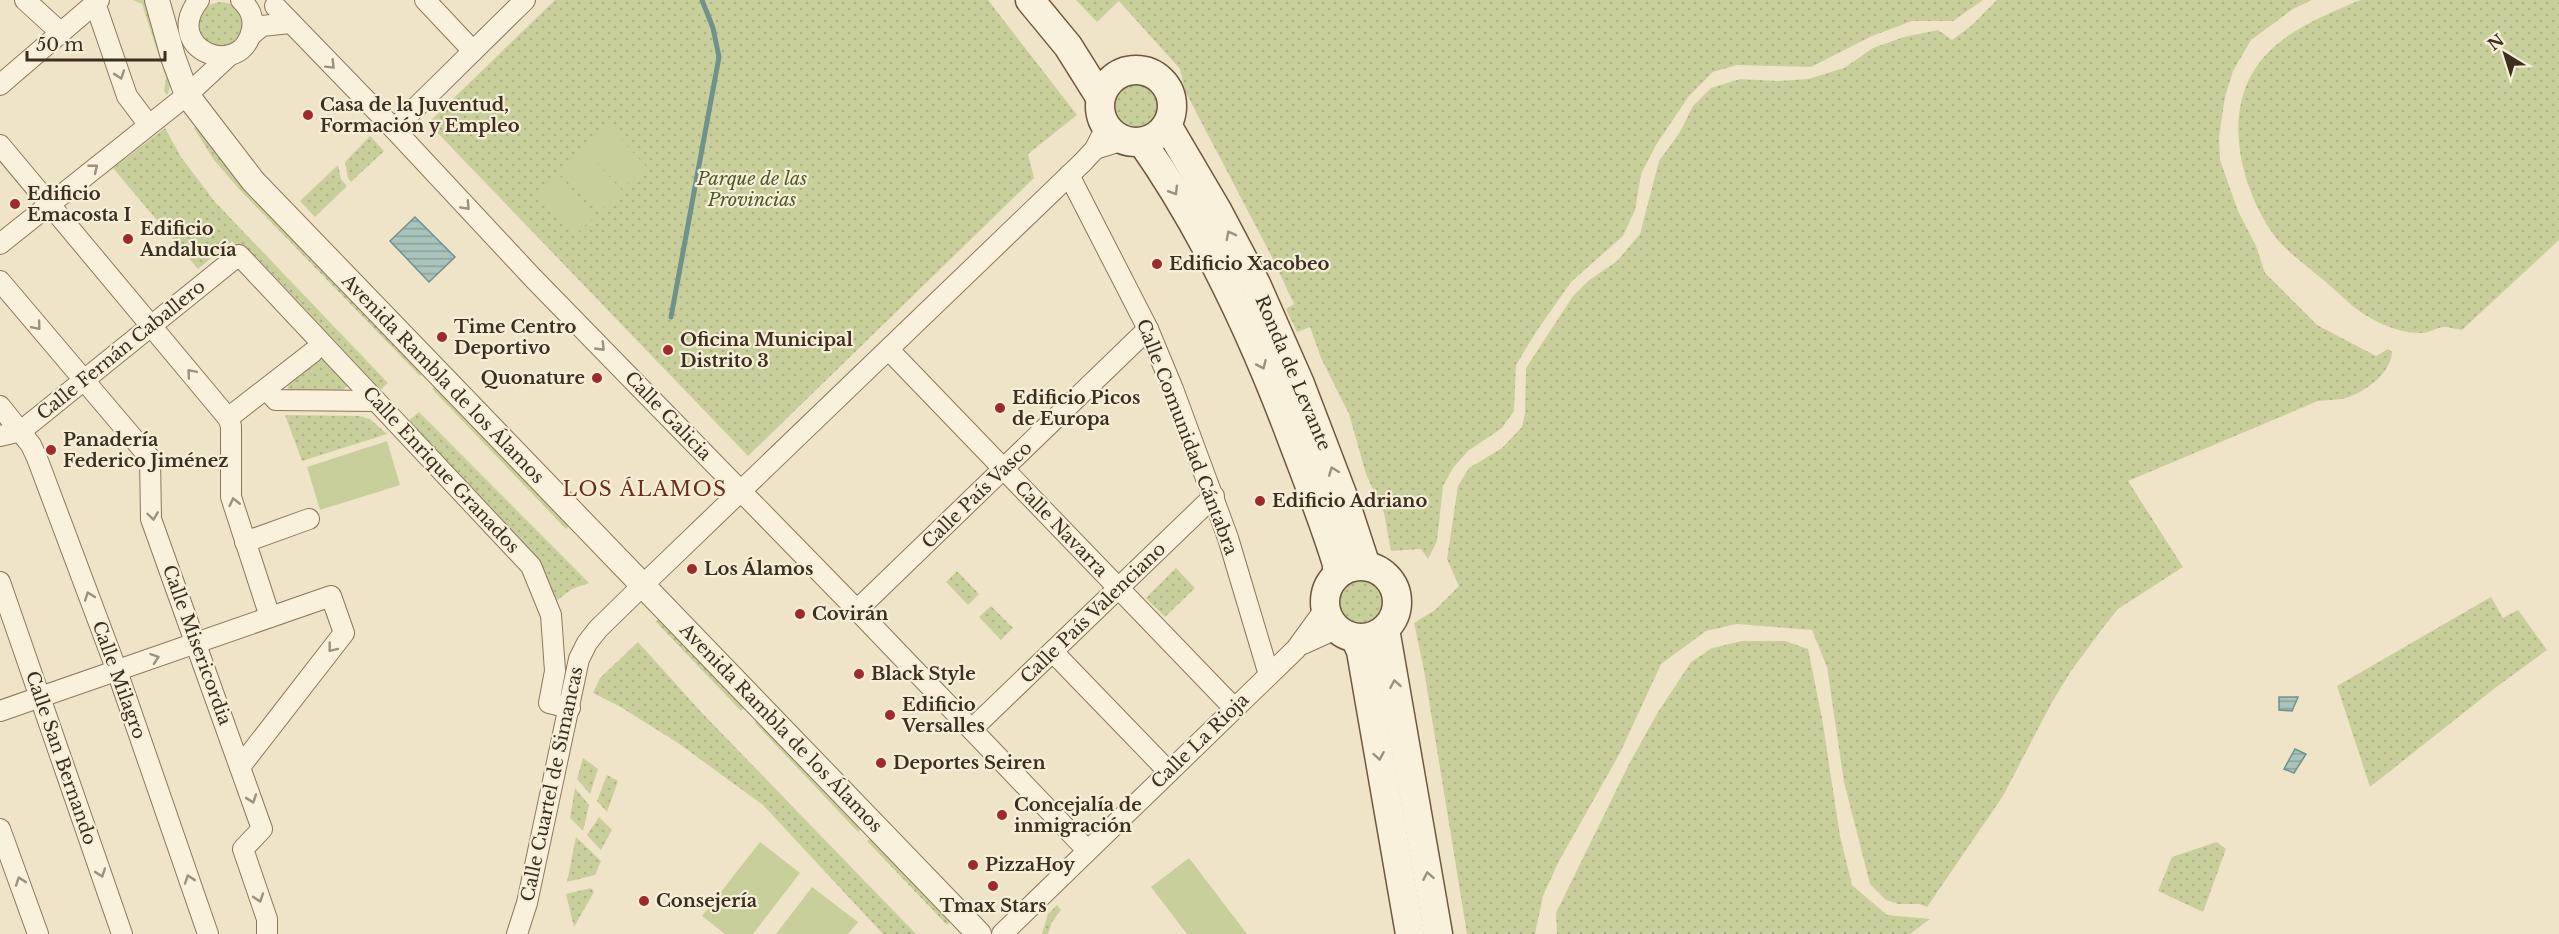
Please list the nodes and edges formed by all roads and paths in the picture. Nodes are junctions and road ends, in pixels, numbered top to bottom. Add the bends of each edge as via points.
1 (25, 0) edge
2 (157, 0) edge
3 (199, 0) edge
4 (424, 0) edge
5 (525, 0) edge
6 (1030, 0) edge
7 (96, 1) edge
8 (244, 3) edge
9 (278, 3) edge
10 (290, 23) junction
11 (60, 32) junction
12 (251, 36) junction
13 (1068, 46) junction
14 (473, 51) junction
15 (230, 55) junction
16 (1126, 70) junction
17 (4, 74) edge
18 (187, 95) junction
19 (1100, 97) junction
20 (148, 124) junction
21 (1167, 126) junction
22 (394, 129) junction
23 (1117, 140) junction
24 (0, 145) edge
25 (1069, 175) junction
26 (50, 204) junction
27 (0, 244) edge
28 (239, 255) joint
29 (0, 280) edge
30 (151, 326) junction
31 (1148, 329) junction
32 (889, 350) junction
33 (313, 352) dead end
34 (83, 380) junction
35 (266, 389) junction
36 (376, 401) junction
37 (0, 406) edge
38 (228, 418) junction
39 (21, 431) junction
40 (0, 436) edge
41 (1003, 469) junction
42 (742, 491) junction
43 (1214, 496) junction
44 (309, 519) dead end
45 (245, 542) junction
46 (1366, 566) junction
47 (1337, 574) junction
48 (0, 582) edge
49 (643, 585) junction
50 (1118, 589) junction
51 (857, 610) junction
52 (270, 617) junction
53 (1339, 625) junction
54 (1385, 628) junction
55 (196, 643) junction
56 (1053, 652) junction
57 (117, 671) junction
58 (1269, 675) junction
59 (40, 698) junction
60 (570, 708) junction
61 (1234, 708) junction
62 (0, 711) edge
63 (972, 729) junction
64 (240, 766) junction
65 (1168, 772) junction
66 (0, 829) edge
67 (1087, 850) junction
68 (38, 934) edge
69 (122, 934) edge
70 (208, 934) edge
71 (267, 934) edge
72 (517, 934) edge
73 (979, 934) edge
74 (1002, 934) edge
75 (1410, 934) edge
76 (1438, 934) edge

1 - 11 street
2 - 18 street, Avenida Rambla de los Álamos
3 - 15 street via 189,19 192,40 209,54
4 - 14 street
5 - 14 street
6 - 13 main road
7 - 11 street
7 -> 20 street via 128,96
8 - 9 street via 261,8
8 - 12 street via 252,15
9 - 10 street, Calle Galicia
10 - 12 street via 262,26
10 -> 22 street, Calle Galicia
11 - 17 street
12 - 15 street
13 - 16 main road
13 - 19 main road
14 - 22 street
15 - 18 street
16 - 19 main road via 1109,81
16 - 21 main road via 1151,72 1169,89 1172,114
18 - 20 street
18 - 49 street, Avenida Rambla de los Álamos via 253,181
19 - 23 main road via 1101,118
26 -> 20 street
21 - 23 main road via 1160,133
46 -> 21 main road, Ronda de Levante via 1300,384 1256,284
22 -> 42 street, Calle Galicia via 533,278
23 - 25 street, Calle Cuartel de Simancas
23 -> 47 main road, Ronda de Levante via 1164,174 1232,297 1277,398 1331,546
24 - 26 street
25 - 31 street, Calle Comunidad Cántabra
25 - 32 street, Calle Cuartel de Simancas
26 - 27 street
26 - 30 street
28 - 30 street, Calle Fernán Caballero
28 - 36 street, Calle Enrique Granados
29 -> 34 street
30 - 34 street, Calle Fernán Caballero
38 -> 30 street
31 - 41 street, Calle País Vasco
31 - 43 street, Calle Comunidad Cántabra
32 - 41 street, Calle Navarra
32 - 42 street, Calle Cuartel de Simancas
33 - 35 street
34 - 39 street, Calle Fernán Caballero
34 -> 55 street, Calle Misericordia via 150,458 152,519
35 - 36 street via 276,400
35 - 38 street
36 - 60 street, Calle Enrique Granados via 531,566 550,615 555,671 549,703
37 - 39 street, Calle Milagro
45 -> 38 street via 231,497
39 - 40 street, Calle Fernán Caballero
57 -> 39 street, Calle Milagro via 37,458
41 - 50 street, Calle Navarra
41 - 51 street, Calle País Vasco
42 - 49 street, Calle Cuartel de Simancas
42 - 51 street, Calle Galicia
43 - 50 street, Calle País Valenciano
43 - 58 street, Calle Comunidad Cántabra
44 - 45 street
45 - 52 street
46 - 47 main road
46 - 54 main road via 1384,574 1396,595 1393,619
47 - 53 main road via 1326,591
48 - 59 street, Calle San Bernando
49 - 60 street, Calle Cuartel de Simancas via 587,643 579,659
49 - 73 street, Avenida Rambla de los Álamos
50 - 56 street, Calle País Valenciano
50 - 61 street, Calle Navarra
51 - 63 street, Calle Galicia
52 - 55 street
52 -> 64 street via 331,596 344,633
53 - 54 main road via 1376,634
53 - 58 street, Calle La Rioja via 1318,622
53 -> 75 main road via 1361,651
76 -> 54 main road
57 -> 55 street
55 - 64 street, Calle Misericordia
56 - 63 street, Calle País Valenciano
56 - 65 street
57 - 59 street
70 -> 57 street, Calle Milagro
58 - 61 street, Calle La Rioja
59 - 62 street
59 -> 69 street, Calle San Bernando
60 - 72 street, Calle Cuartel de Simancas
61 - 65 street, Calle La Rioja
63 - 67 street, Calle Galicia
64 -> 71 street, Calle Misericordia via 262,829 243,849 267,919
65 - 67 street, Calle La Rioja
68 -> 66 street
67 - 74 street, Calle La Rioja

